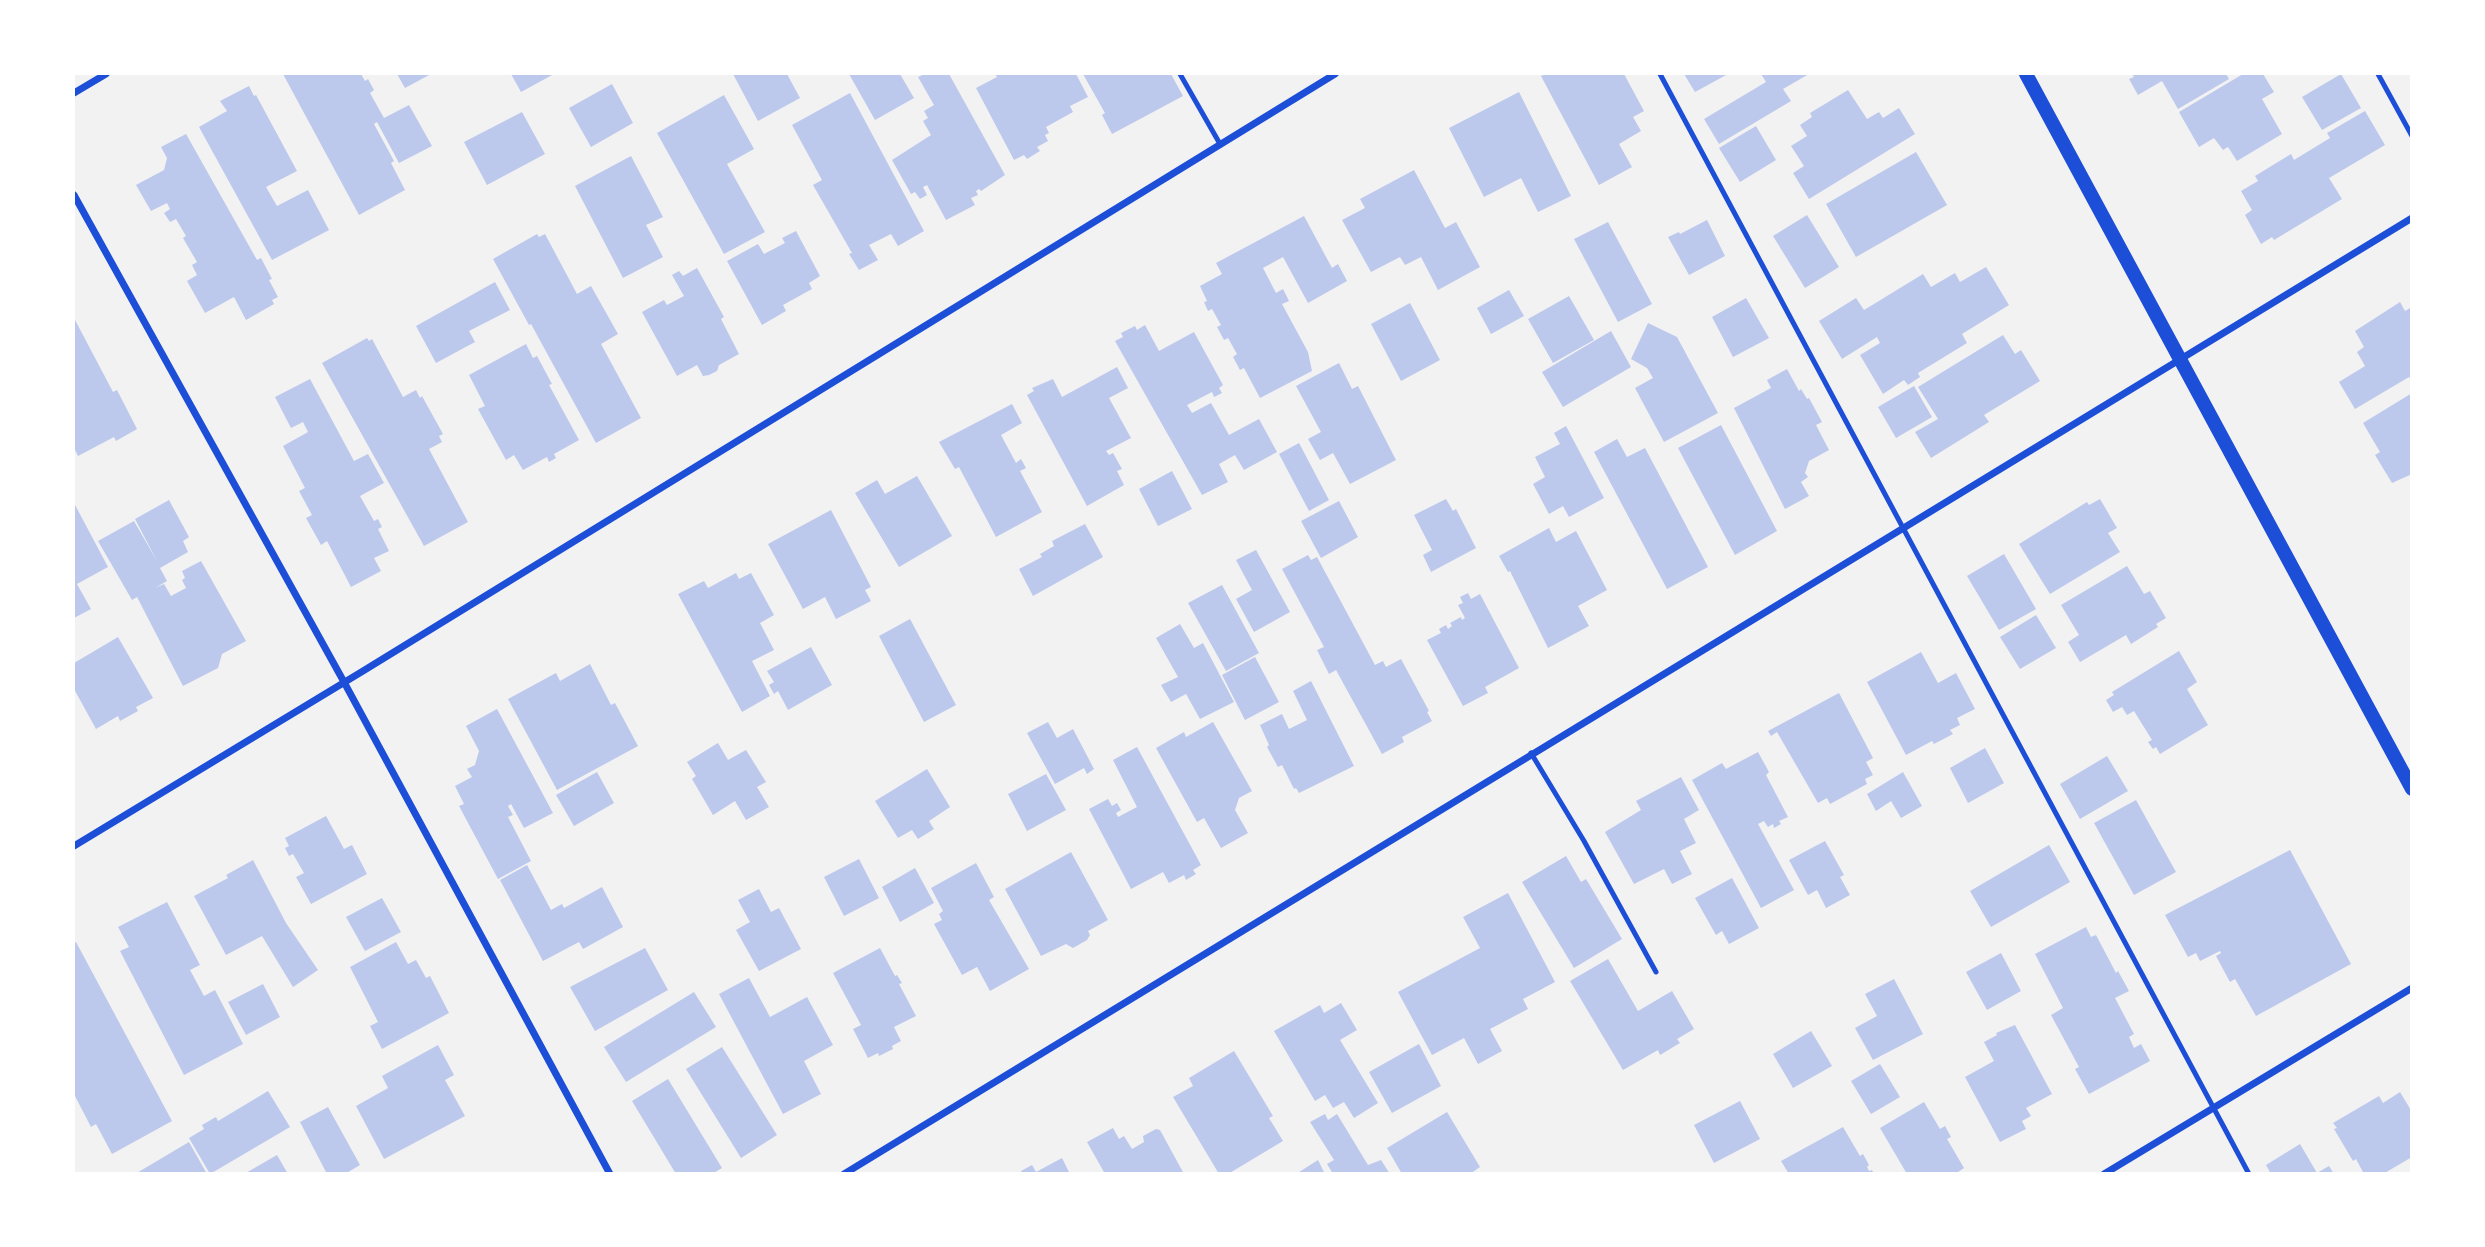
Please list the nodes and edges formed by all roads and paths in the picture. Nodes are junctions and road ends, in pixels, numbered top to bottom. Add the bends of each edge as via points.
1 (106, 74) edge
2 (1180, 74) edge
3 (1335, 74) edge
4 (1660, 74) edge
5 (2026, 74) edge
6 (2378, 74) edge
7 (74, 93) edge
8 (2412, 136) edge
9 (1220, 144) junction
10 (74, 195) edge
11 (2412, 218) edge
12 (2178, 359) junction
13 (1902, 528) junction
14 (344, 682) junction
15 (1531, 753) junction
16 (2412, 789) edge
17 (74, 846) edge
18 (1656, 972) dead end
19 (2412, 988) edge
20 (2213, 1107) junction
21 (610, 1174) edge
22 (844, 1174) edge
23 (2104, 1174) edge
24 (2249, 1174) edge

1 - 7 street
2 - 9 lane
3 - 9 street
4 - 13 lane
5 - 12 main road
6 - 8 lane
9 - 14 street
10 - 14 street
11 - 12 street
12 - 13 street
12 - 16 main road
13 - 15 street
13 - 20 lane
14 - 17 street
14 - 21 street
15 - 18 lane
15 - 22 street
19 - 20 street
20 - 23 street
20 - 24 lane

